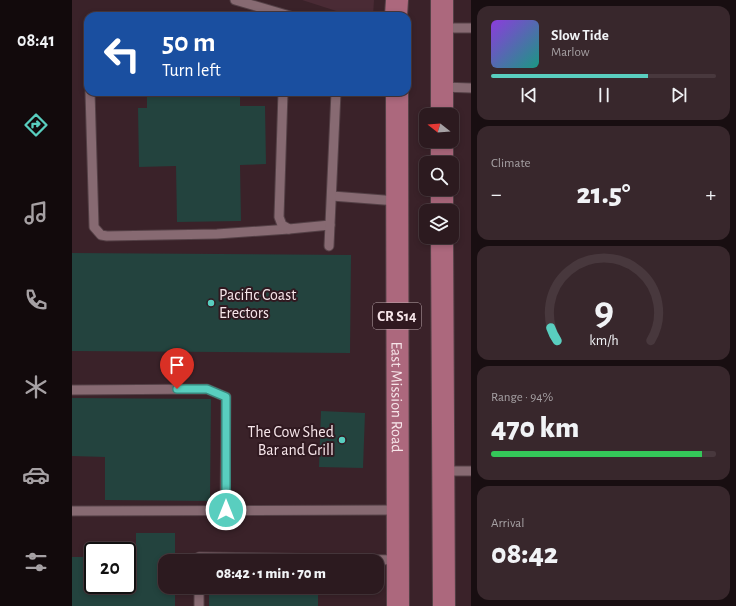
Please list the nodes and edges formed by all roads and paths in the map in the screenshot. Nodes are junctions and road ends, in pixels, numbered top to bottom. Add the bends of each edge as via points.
1 (235, 0) edge
2 (397, 0) edge
3 (442, 0) edge
4 (276, 12) edge
5 (396, 12) edge
6 (442, 28) junction
7 (471, 28) edge
8 (442, 87) junction
9 (471, 88) edge
10 (90, 96) edge
11 (283, 96) edge
12 (336, 96) edge
13 (397, 96) edge
14 (442, 108) edge
15 (332, 196) junction
16 (397, 200) junction
17 (330, 225) junction
18 (289, 229) junction
19 (442, 244) edge
20 (329, 246) dead end
21 (72, 390) edge
22 (443, 471) junction
23 (471, 471) edge
24 (226, 510) junction
25 (398, 510) junction
26 (72, 511) edge
27 (384, 560) edge
28 (398, 560) junction
29 (199, 594) edge
30 (198, 606) edge
31 (398, 606) edge
32 (444, 606) edge

1 - 4 lane
2 - 5 main road
3 - 6 main road
6 - 7 lane
6 - 8 main road
8 - 9 lane
8 - 14 main road
10 - 18 lane via 94,227 102,234 217,234
11 - 18 lane via 279,218 282,225
12 - 15 lane
13 - 16 main road, East Mission Road / CR S14
15 - 16 lane
15 - 17 lane
16 - 25 main road, East Mission Road / CR S14
17 - 18 lane
17 - 20 lane
19 - 22 main road, CR S14
21 - 24 lane via 207,389 226,397
22 - 23 lane
22 - 32 main road, CR S14
24 - 25 lane
24 - 26 lane
25 - 28 main road, East Mission Road / CR S14
27 - 28 lane
28 - 31 main road, East Mission Road / CR S14
29 - 30 lane

